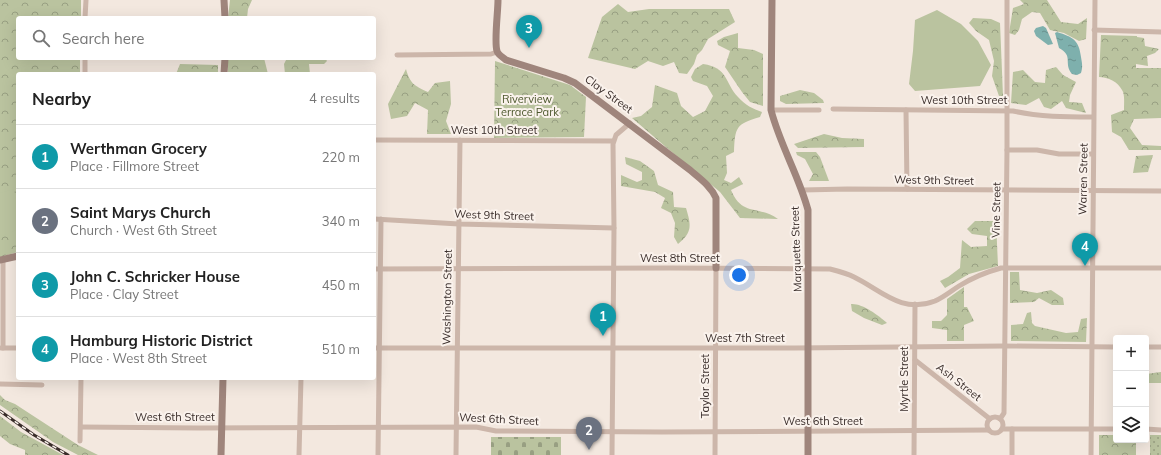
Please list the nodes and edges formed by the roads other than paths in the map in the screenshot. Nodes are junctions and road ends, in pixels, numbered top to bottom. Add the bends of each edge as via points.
1 (86, 0) edge
2 (224, 0) edge
3 (498, 0) edge
4 (772, 0) edge
5 (1007, 0) edge
6 (1095, 0) edge
7 (85, 16) edge
8 (225, 16) edge
9 (1094, 30) junction
10 (1161, 32) edge
11 (497, 52) junction
12 (397, 55) dead end
13 (85, 60) edge
14 (225, 60) edge
15 (85, 72) edge
16 (224, 72) edge
17 (833, 109) dead end
18 (771, 110) junction
19 (819, 110) dead end
20 (906, 110) junction
21 (1008, 110) junction
22 (1093, 117) junction
23 (630, 124) junction
24 (376, 140) edge
25 (460, 140) junction
26 (614, 141) junction
27 (1007, 150) junction
28 (1093, 154) junction
29 (907, 189) junction
30 (803, 190) junction
31 (1007, 190) junction
32 (1093, 191) junction
33 (1161, 191) edge
34 (376, 219) edge
35 (381, 220) junction
36 (459, 224) junction
37 (614, 228) junction
38 (16, 256) edge
39 (2, 260) edge
40 (614, 268) junction
41 (716, 268) junction
42 (1005, 268) junction
43 (1092, 268) junction
44 (1161, 268) edge
45 (808, 269) junction
46 (376, 270) edge
47 (380, 270) junction
48 (458, 270) junction
49 (915, 304) junction
50 (915, 346) junction
51 (1004, 346) junction
52 (1092, 346) junction
53 (808, 347) junction
54 (1113, 347) edge
55 (1149, 347) edge
56 (1161, 347) edge
57 (2, 348) edge
58 (16, 348) edge
59 (377, 348) edge
60 (457, 348) junction
61 (612, 348) junction
62 (716, 348) junction
63 (915, 360) junction
64 (81, 380) edge
65 (223, 380) edge
66 (300, 380) edge
67 (0, 384) edge
68 (42, 385) dead end
69 (990, 419) junction
70 (1000, 419) junction
71 (81, 427) junction
72 (300, 427) junction
73 (378, 427) junction
74 (456, 427) junction
75 (222, 428) junction
76 (1002, 429) junction
77 (1012, 429) junction
78 (1091, 429) junction
79 (1113, 429) edge
80 (1149, 429) edge
81 (989, 430) junction
82 (1161, 430) edge
83 (715, 431) junction
84 (808, 431) junction
85 (914, 431) junction
86 (612, 432) junction
87 (80, 441) dead end
88 (221, 455) edge
89 (299, 455) edge
90 (378, 455) edge
91 (456, 455) edge
92 (612, 455) edge
93 (715, 455) edge
94 (808, 455) edge
95 (914, 455) edge
96 (1012, 455) edge
97 (1091, 455) edge

1 - 7 street
2 - 8 street
3 - 11 street
4 - 18 street, Marquette Street
5 - 21 street, Vine Street
6 - 9 street, Warren Street
9 - 10 street
9 - 22 street, Warren Street
11 - 12 street
11 - 23 street, Clay Street via 506,60 575,83
13 - 15 street
14 - 16 street
17 - 20 street, West 10th Street
18 - 19 street
18 - 30 street, Marquette Street
20 - 21 street, West 10th Street
20 - 29 street
21 - 22 street, West 10th Street via 1044,116
21 - 27 street, Vine Street
22 - 28 street, Warren Street
23 - 26 street via 616,135
23 - 41 street, Clay Street via 690,170 714,193
24 - 25 street, West 10th Street
25 - 26 street, West 10th Street
25 - 36 street, Washington Street
26 - 37 street
27 - 28 street
27 - 31 street, Vine Street
28 - 32 street, Warren Street
29 - 30 street, West 9th Street
29 - 31 street, West 9th Street
30 - 45 street, Marquette Street via 808,210
31 - 32 street, West 9th Street
31 - 42 street, Vine Street
32 - 33 street, West 9th Street
32 - 43 street, Warren Street
34 - 35 street, West 9th Street
35 - 36 street, West 9th Street
35 - 47 street
36 - 37 street, West 9th Street
36 - 48 street, Washington Street
37 - 40 street
38 - 39 street
39 - 57 street
40 - 41 street, West 8th Street
40 - 48 street, West 8th Street
40 - 61 street
41 - 45 street, West 8th Street
41 - 62 street, Taylor Street
42 - 43 street, West 8th Street
42 - 49 street, West 8th Street via 980,275 936,301
42 - 51 street, Vine Street
43 - 44 street, West 8th Street
43 - 52 street, Warren Street
45 - 49 street, West 8th Street via 830,269 854,276 886,297 898,302
45 - 53 street, Marquette Street
46 - 47 street, West 8th Street
47 - 48 street, West 8th Street
47 - 59 street
48 - 60 street, Washington Street
49 - 50 street, Myrtle Street
50 - 51 street, West 7th Street
50 - 53 street, West 7th Street
50 - 63 street, Myrtle Street
51 - 52 street, West 7th Street
51 - 70 street, Vine Street via 1004,413
52 - 54 street, West 7th Street
52 - 78 street, Warren Street
53 - 62 street, West 7th Street
53 - 84 street, Marquette Street
55 - 56 street
57 - 58 street
59 - 60 street, West 7th Street
59 - 73 street
60 - 61 street, West 7th Street
60 - 74 street, Washington Street
61 - 62 street, West 7th Street
61 - 86 street
62 - 83 street, Taylor Street
63 - 69 street, Ash Street
63 - 85 street, Myrtle Street
64 - 71 street
65 - 75 street
66 - 72 street
67 - 68 street
69 - 70 street
69 - 81 street
70 - 76 street via 1003,423
71 - 75 street, West 6th Street
71 - 87 street
72 - 73 street, West 6th Street
72 - 75 street, West 6th Street
72 - 89 street
73 - 74 street, West 6th Street
73 - 90 street
74 - 86 street, West 6th Street via 496,431
74 - 91 street, Washington Street
75 - 88 street
76 - 77 street
76 - 81 street via 997,433
77 - 78 street
77 - 96 street
78 - 79 street
78 - 97 street, Warren Street
80 - 82 street
81 - 85 street, West 6th Street
83 - 84 street, West 6th Street
83 - 86 street, West 6th Street
83 - 93 street, Taylor Street
84 - 85 street, West 6th Street
84 - 94 street, Marquette Street
85 - 95 street, Myrtle Street
86 - 92 street

